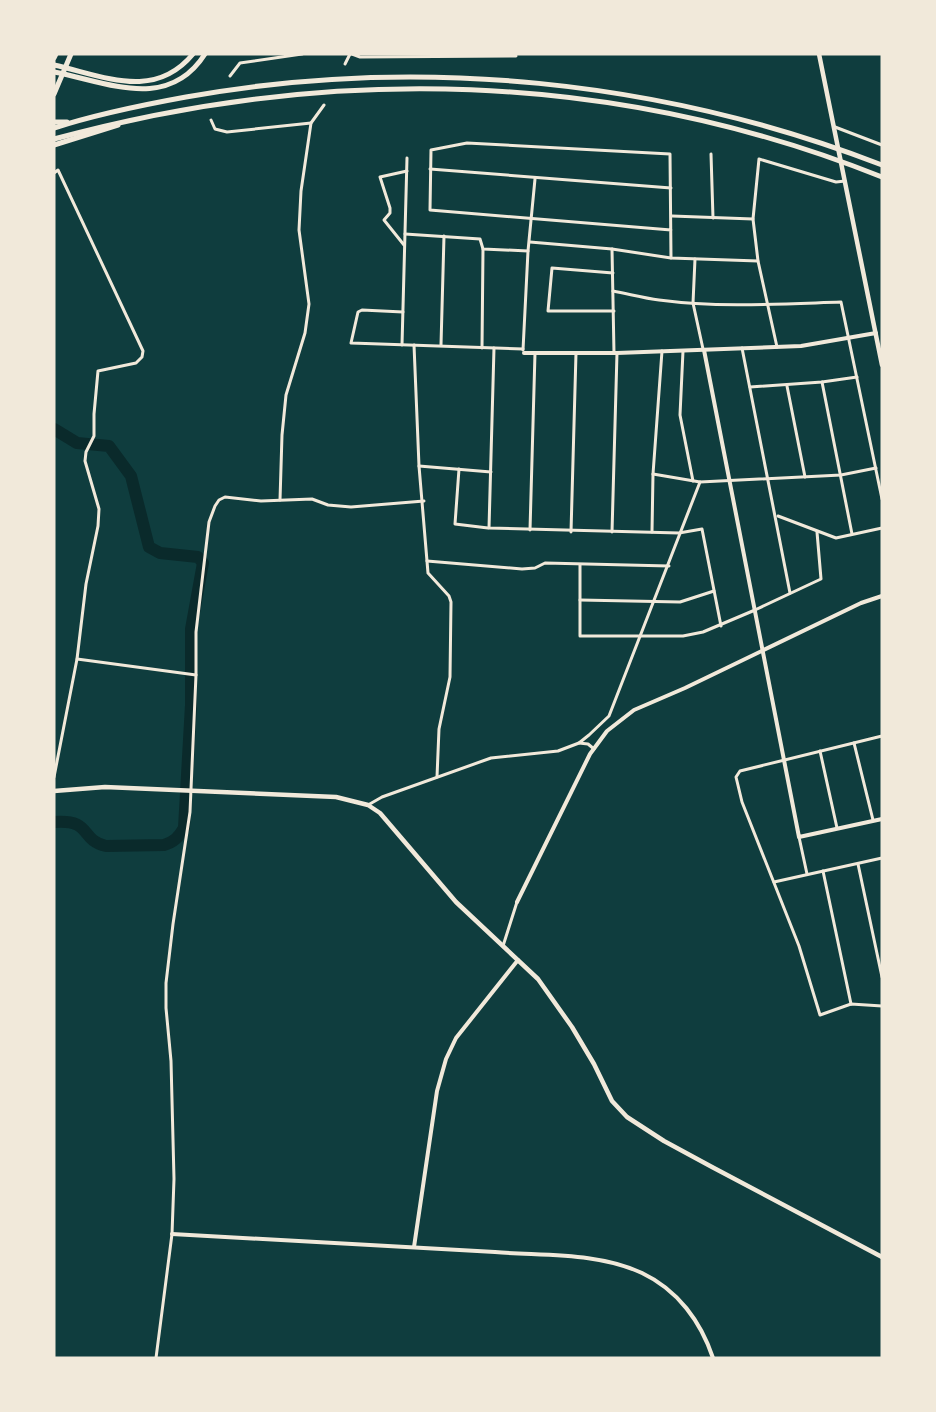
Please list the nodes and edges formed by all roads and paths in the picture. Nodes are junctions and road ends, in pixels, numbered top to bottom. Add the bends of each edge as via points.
1 (56, 54) edge
2 (71, 54) edge
3 (205, 54) edge
4 (302, 54) edge
5 (351, 54) edge
6 (819, 54) edge
7 (192, 55) edge
8 (516, 56) dead end
9 (54, 58) edge
10 (345, 64) dead end
11 (54, 65) edge
12 (54, 72) edge
13 (77, 73) junction
14 (230, 76) dead end
15 (54, 94) edge
16 (324, 105) dead end
17 (136, 118) junction
18 (211, 120) dead end
19 (311, 123) junction
20 (57, 124) edge
21 (833, 126) junction
22 (54, 139) edge
23 (54, 145) edge
24 (882, 145) edge
25 (711, 154) dead end
26 (407, 158) dead end
27 (882, 165) edge
28 (430, 169) junction
29 (407, 171) junction
30 (54, 173) edge
31 (882, 177) edge
32 (535, 179) junction
33 (846, 181) junction
34 (671, 188) junction
35 (672, 216) junction
36 (713, 218) junction
37 (532, 219) junction
38 (753, 219) junction
39 (671, 230) junction
40 (405, 234) junction
41 (444, 236) junction
42 (530, 242) junction
43 (405, 246) junction
44 (483, 249) junction
45 (612, 249) junction
46 (528, 251) junction
47 (671, 258) junction
48 (695, 259) junction
49 (759, 261) junction
50 (613, 273) junction
51 (613, 291) junction
52 (693, 303) junction
53 (768, 305) junction
54 (614, 311) junction
55 (403, 312) junction
56 (876, 333) junction
57 (849, 338) junction
58 (402, 345) junction
59 (414, 345) junction
60 (441, 346) junction
61 (777, 347) junction
62 (482, 348) junction
63 (494, 348) junction
64 (742, 348) junction
65 (704, 350) junction
66 (523, 351) junction
67 (662, 351) junction
68 (683, 351) junction
69 (535, 353) junction
70 (576, 353) junction
71 (616, 353) junction
72 (882, 365) edge
73 (857, 377) junction
74 (822, 382) junction
75 (787, 386) junction
76 (750, 387) junction
77 (419, 466) junction
78 (876, 468) junction
79 (459, 469) junction
80 (491, 472) junction
81 (653, 474) junction
82 (841, 475) junction
83 (805, 477) junction
84 (769, 480) junction
85 (693, 481) junction
86 (731, 481) junction
87 (700, 482) junction
88 (882, 498) edge
89 (280, 500) junction
90 (424, 501) junction
91 (777, 516) junction
92 (489, 528) junction
93 (882, 528) edge
94 (530, 530) junction
95 (571, 532) junction
96 (612, 532) junction
97 (817, 532) junction
98 (652, 533) junction
99 (679, 533) junction
100 (852, 534) junction
101 (428, 561) junction
102 (580, 565) junction
103 (669, 566) junction
104 (714, 591) junction
105 (790, 593) junction
106 (882, 596) edge
107 (580, 600) junction
108 (654, 602) junction
109 (755, 610) junction
110 (721, 626) junction
111 (639, 637) junction
112 (763, 650) junction
113 (77, 659) junction
114 (196, 675) junction
115 (882, 736) edge
116 (579, 742) junction
117 (854, 743) junction
118 (594, 749) junction
119 (820, 751) junction
120 (783, 759) junction
121 (54, 777) edge
122 (437, 777) junction
123 (54, 791) edge
124 (192, 792) junction
125 (368, 805) junction
126 (882, 819) edge
127 (873, 820) junction
128 (837, 828) junction
129 (799, 837) junction
130 (882, 858) edge
131 (858, 864) junction
132 (823, 871) junction
133 (807, 874) junction
134 (774, 882) junction
135 (517, 902) joint
136 (503, 946) junction
137 (518, 960) junction
138 (882, 977) edge
139 (851, 1004) junction
140 (882, 1006) edge
141 (172, 1234) junction
142 (414, 1247) junction
143 (882, 1257) edge
144 (156, 1358) edge
145 (713, 1358) edge

1 - 9 highway
2 - 15 highway
3 - 13 highway via 182,78 156,88 127,89
4 - 14 street via 240,63
5 - 8 street
5 - 10 street
6 - 21 main road
7 - 13 highway via 168,76 150,82
11 - 13 highway
12 - 13 highway
16 - 19 street
17 - 22 highway
17 - 23 highway
17 - 31 highway via 325,91 417,88 527,93 651,110 741,130
18 - 19 street via 215,129 227,132
19 - 89 street via 299,230 309,304 305,333 286,395
20 - 27 highway via 250,87 370,78 476,78 653,99 754,122
21 - 24 street
21 - 33 main road
25 - 36 street
26 - 29 street
28 - 32 street
28 - 34 street via 431,150 466,143 670,154
28 - 37 street via 430,210
29 - 40 street
29 - 43 street via 380,177 390,208 384,220
30 - 113 street via 58,170 143,351 136,363 98,371 94,436 85,461 99,509 98,526
32 - 34 street
32 - 37 street
33 - 38 street via 836,182 759,159
33 - 56 main road
34 - 35 street
35 - 36 street
35 - 39 street
36 - 38 street
37 - 39 street
37 - 42 street
38 - 49 street
39 - 47 street
40 - 41 street
40 - 43 street
41 - 44 street via 480,239
41 - 60 street
42 - 45 street
42 - 46 street
43 - 55 street
44 - 46 street
44 - 62 street
45 - 47 street
45 - 50 street
46 - 66 street
47 - 48 street
48 - 49 street
48 - 52 street
49 - 53 street
50 - 51 street
50 - 54 street via 552,268 547,302 548,311
51 - 52 street
51 - 54 street
52 - 53 street
52 - 65 street
53 - 57 street via 841,302
53 - 61 street
54 - 71 street
55 - 58 street
55 - 58 street via 358,312 351,343
56 - 57 street
56 - 72 main road
57 - 61 street
57 - 73 street
58 - 59 street
59 - 60 street
59 - 77 street
60 - 62 street
61 - 64 street
62 - 63 street
63 - 66 street
63 - 80 street
64 - 65 street
64 - 76 street
65 - 68 street
65 - 86 street
66 - 69 street
67 - 68 street
67 - 71 street
67 - 81 street
68 - 85 street via 680,415
69 - 70 street
69 - 94 street
70 - 71 street
70 - 95 street
71 - 96 street
73 - 74 street
73 - 78 street
74 - 75 street
74 - 82 street
75 - 76 street
75 - 83 street
76 - 84 street
77 - 79 street
77 - 90 street
78 - 82 street
78 - 88 street
79 - 80 street
79 - 92 street via 455,524
80 - 92 street
81 - 85 street
81 - 98 street
82 - 83 street
82 - 100 street
83 - 84 street
84 - 86 street
84 - 91 street
85 - 87 street
86 - 87 street
86 - 109 street
87 - 99 street
89 - 90 street via 312,499 351,507
89 - 114 street via 225,497 215,506 209,522 196,632
90 - 101 street
91 - 97 street
91 - 105 street
92 - 94 street
93 - 100 street
94 - 95 street
95 - 96 street
96 - 98 street
97 - 100 street via 837,538
97 - 105 street via 821,579
98 - 99 street
99 - 103 street
99 - 104 street via 702,529
101 - 102 street via 522,569 544,563
101 - 122 street via 428,573 451,602 450,678 439,729
102 - 103 street
102 - 107 street
103 - 108 street
104 - 108 street via 680,602
104 - 110 street
105 - 109 street
106 - 112 street
107 - 108 street
107 - 111 street via 580,636
108 - 111 street
109 - 110 street
109 - 112 street
110 - 111 street via 683,636
111 - 116 street via 609,717
112 - 118 street via 634,710 607,731
112 - 120 street
113 - 114 street
113 - 121 street
114 - 124 street
115 - 117 street
116 - 118 street
116 - 122 street via 545,754 491,758
117 - 119 street
117 - 127 street
118 - 135 street
119 - 120 street
119 - 128 street
120 - 129 street
120 - 134 street via 740,771 736,777
122 - 125 street
123 - 124 main road via 105,787
124 - 125 main road via 336,797
124 - 141 street via 166,983 174,1179
125 - 136 main road via 380,813 456,902
126 - 127 street
127 - 128 street
128 - 129 street
129 - 133 street
130 - 131 street
131 - 132 street
131 - 138 street
132 - 133 street
132 - 139 street
133 - 134 street
134 - 139 street via 820,1015
135 - 136 street
136 - 137 main road
137 - 142 street via 456,1038 446,1059 437,1091
137 - 143 main road via 555,1001 612,1101 627,1117
139 - 140 street
141 - 142 street
141 - 144 street
142 - 145 street via 580,1258 623,1265 644,1274 681,1301 696,1320

